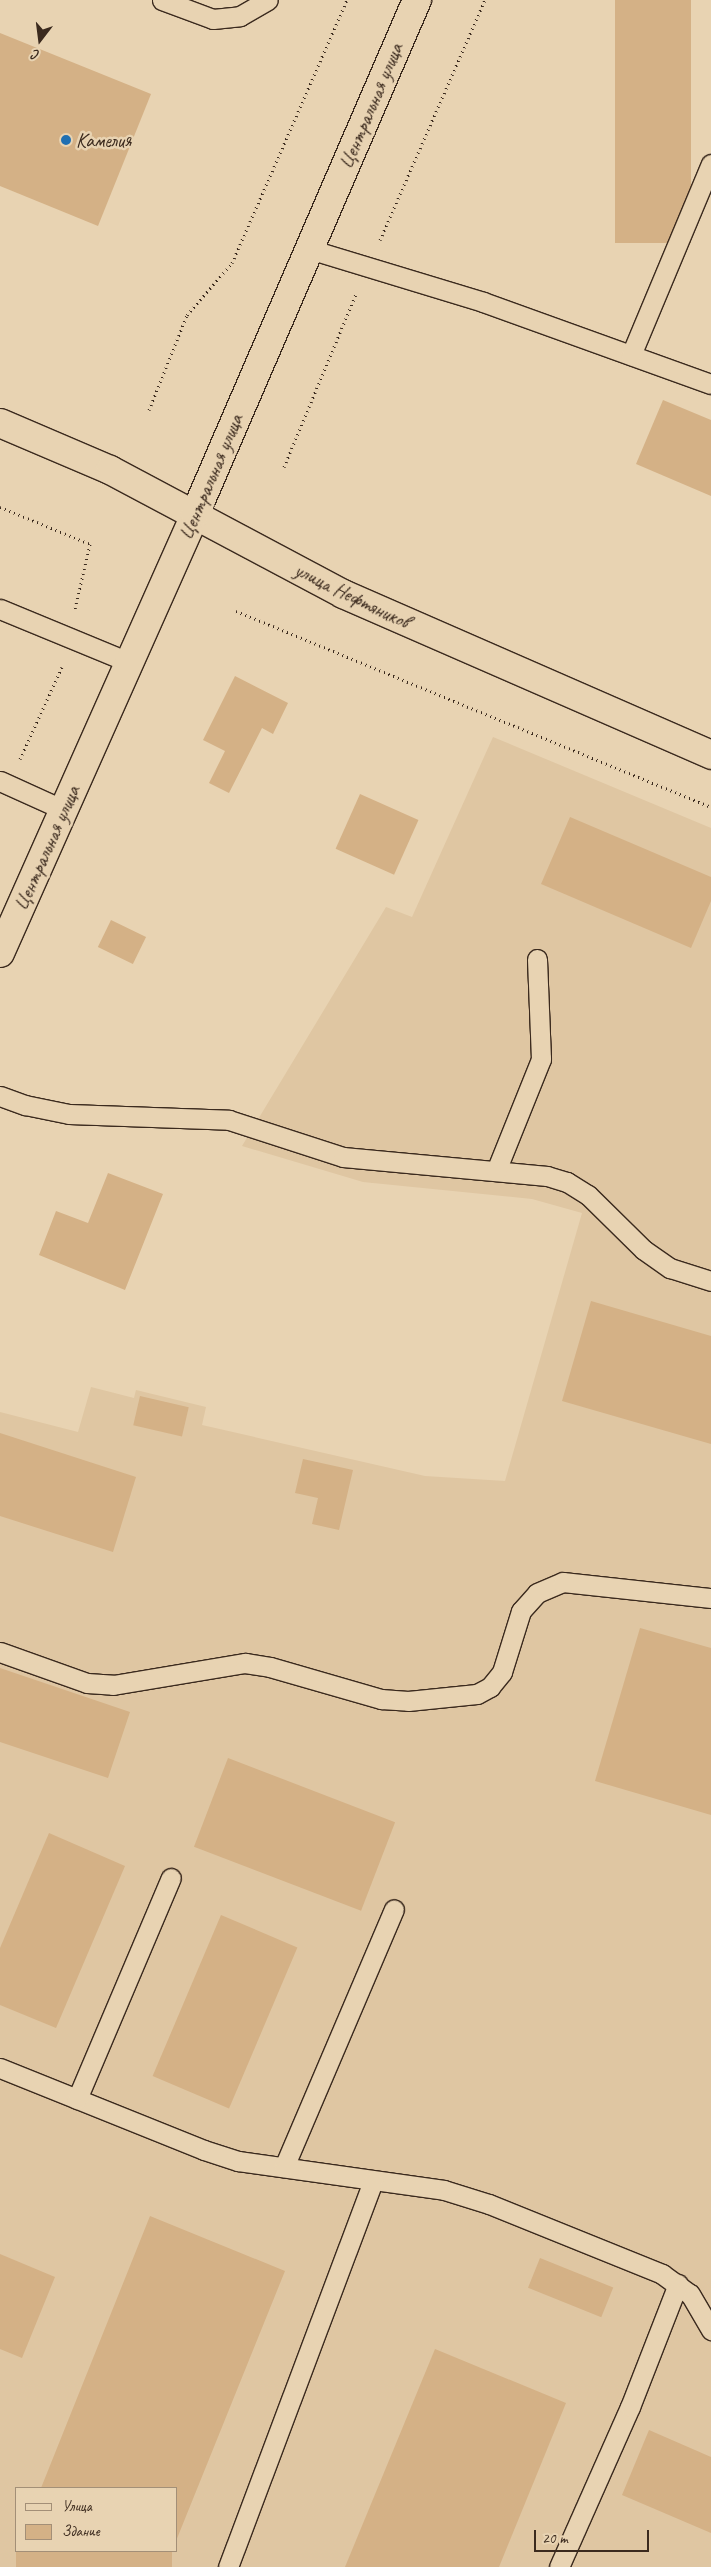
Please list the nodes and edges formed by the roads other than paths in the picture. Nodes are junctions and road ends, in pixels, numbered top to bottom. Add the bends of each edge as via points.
1 (162, 0) edge
2 (268, 0) edge
3 (417, 0) edge
4 (711, 164) edge
5 (309, 249) junction
6 (631, 355) junction
7 (711, 384) edge
8 (0, 423) edge
9 (195, 514) junction
10 (0, 610) edge
11 (131, 663) junction
12 (711, 754) edge
13 (4, 782) edge
14 (64, 810) junction
15 (0, 953) edge
16 (537, 959) dead end
17 (0, 1096) edge
18 (496, 1170) junction
19 (711, 1281) edge
20 (711, 1598) edge
21 (0, 1652) edge
22 (171, 1878) dead end
23 (394, 1909) dead end
24 (0, 2068) edge
25 (77, 2099) junction
26 (284, 2167) junction
27 (374, 2180) junction
28 (678, 2284) junction
29 (711, 2330) edge
30 (228, 2567) edge
31 (559, 2567) edge

1 - 2 lane via 213,19 240,16
3 - 5 street, Центральная улица
4 - 6 lane
5 - 6 lane via 483,302
5 - 9 street, Центральная улица
6 - 7 lane
8 - 9 street, улица Нефтяников via 110,470
9 - 11 street, Центральная улица
9 - 12 street, улица Нефтяников via 343,594
10 - 11 lane
11 - 14 street, Центральная улица
13 - 14 lane
14 - 15 street, Центральная улица
16 - 18 lane via 541,1060
17 - 18 lane via 69,1114 229,1120 343,1157
18 - 19 lane via 567,1182 588,1195 644,1250 670,1268
20 - 21 lane via 563,1582 537,1593 521,1611 502,1672 490,1686 477,1694 408,1702 380,1699 270,1666 245,1662 113,1685 87,1683
22 - 25 lane
23 - 26 lane
24 - 25 lane
25 - 26 lane via 204,2150 238,2161
26 - 27 lane
27 - 28 lane via 444,2190 489,2204 662,2274
27 - 30 lane
28 - 29 lane via 690,2294
28 - 31 lane via 630,2407

